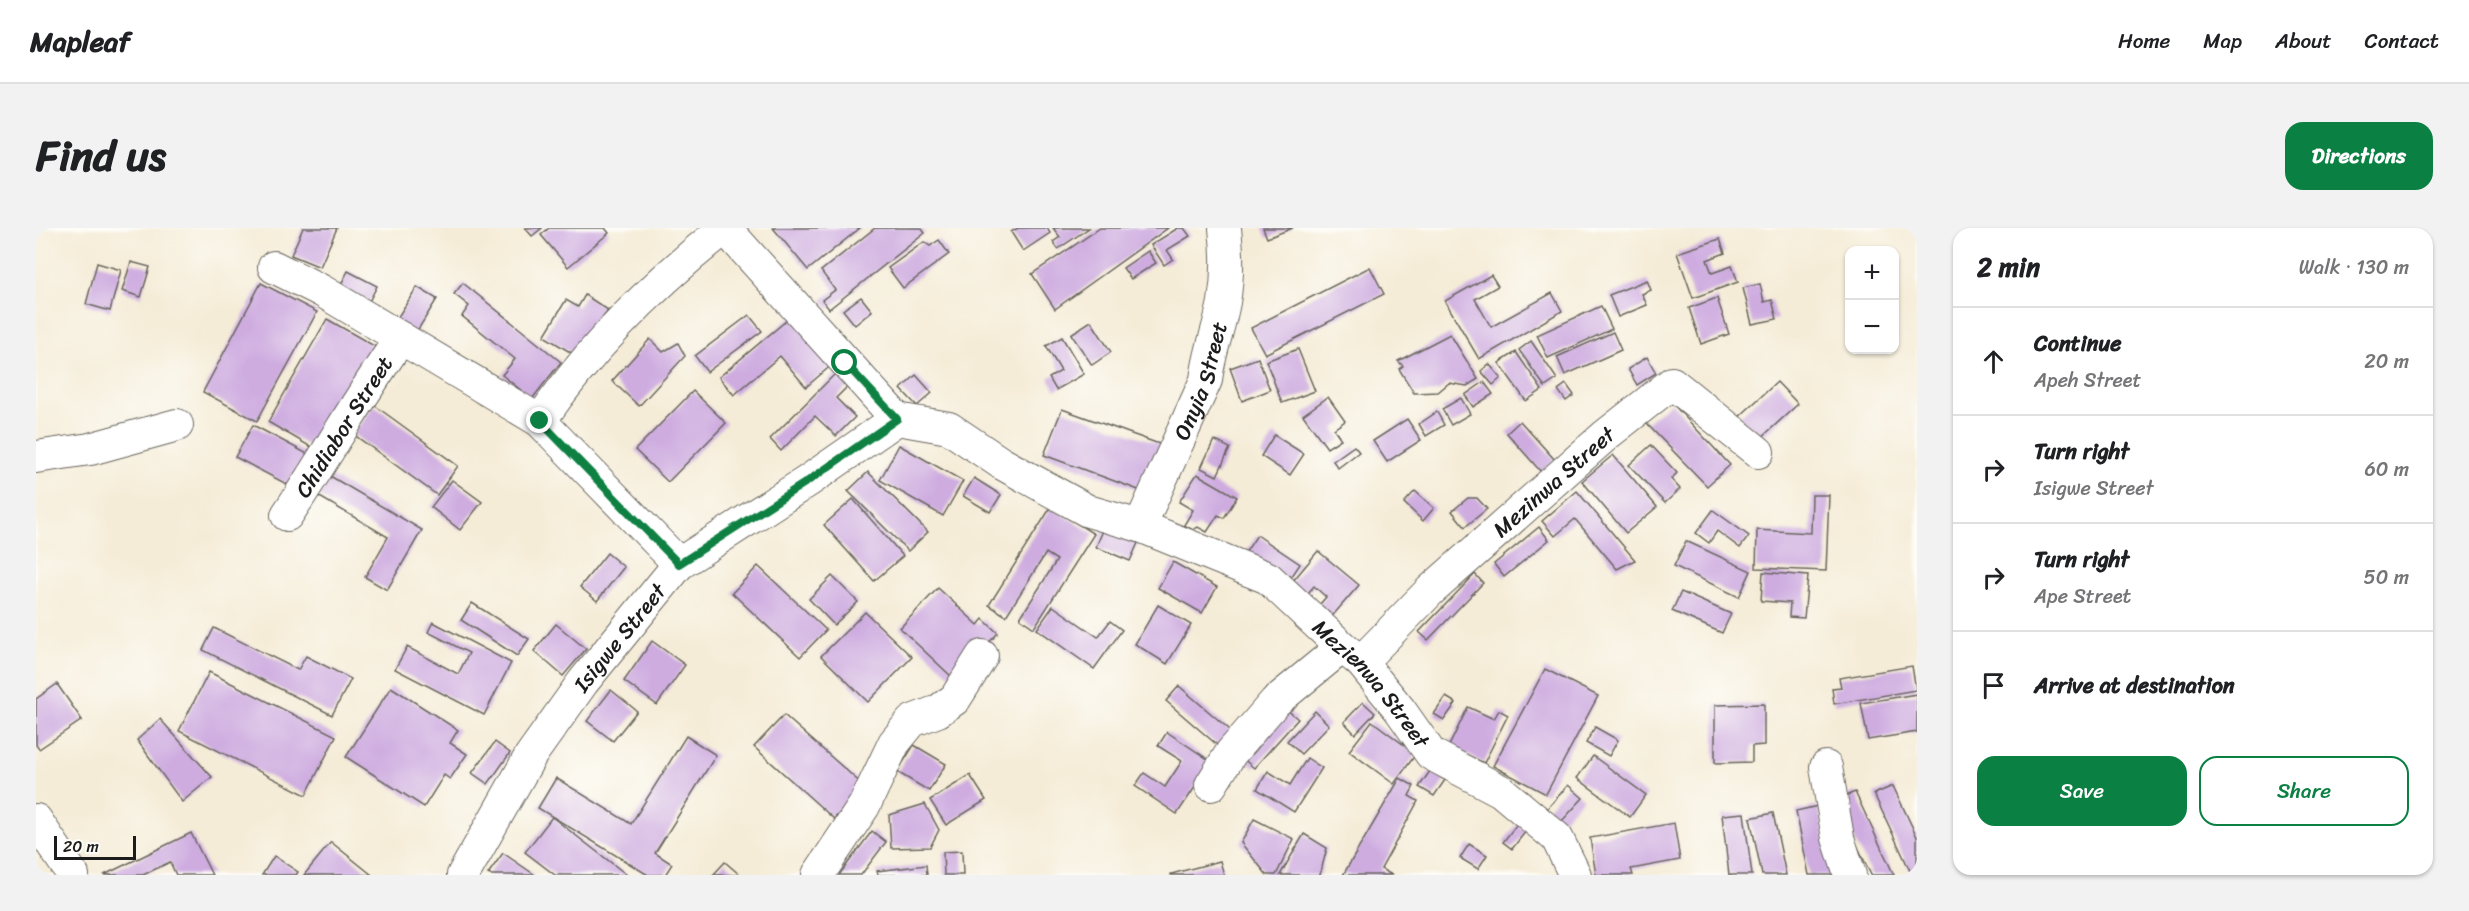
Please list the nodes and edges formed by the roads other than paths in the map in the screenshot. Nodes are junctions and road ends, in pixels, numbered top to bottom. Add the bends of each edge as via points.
1 (725, 228) edge
2 (1225, 228) edge
3 (274, 267) dead end
4 (400, 338) junction
5 (897, 419) junction
6 (540, 421) junction
7 (177, 425) dead end
8 (1758, 452) dead end
9 (36, 457) edge
10 (287, 515) dead end
11 (1140, 526) junction
12 (679, 564) junction
13 (1352, 655) junction
14 (982, 656) dead end
15 (1826, 767) dead end
16 (1211, 784) dead end
17 (36, 820) edge
18 (73, 875) edge
19 (463, 875) edge
20 (818, 875) edge
21 (1575, 875) edge
22 (1850, 875) edge

1 - 5 street
1 - 6 street via 684,260 614,326 563,386
2 - 11 street, Onyia Street via 1228,266 1206,380
3 - 4 street
4 - 6 street
4 - 10 street, Chidiabor Street
5 - 11 street, Mezienwa Street via 949,428 1001,463 1088,511
5 - 12 street, Isigwe Street
6 - 12 street
7 - 9 street via 90,449
8 - 13 street, Mezinwa Street via 1672,383 1606,435
11 - 13 street, Mezienwa Street via 1268,578
12 - 19 street, Isigwe Street via 583,682 531,755
13 - 16 street via 1275,702 1231,753
13 - 21 street, Mezienwa Street via 1400,710 1431,754 1501,791 1557,838
14 - 20 street via 955,699 912,721 894,743 864,806
15 - 22 street via 1838,838
17 - 18 street

